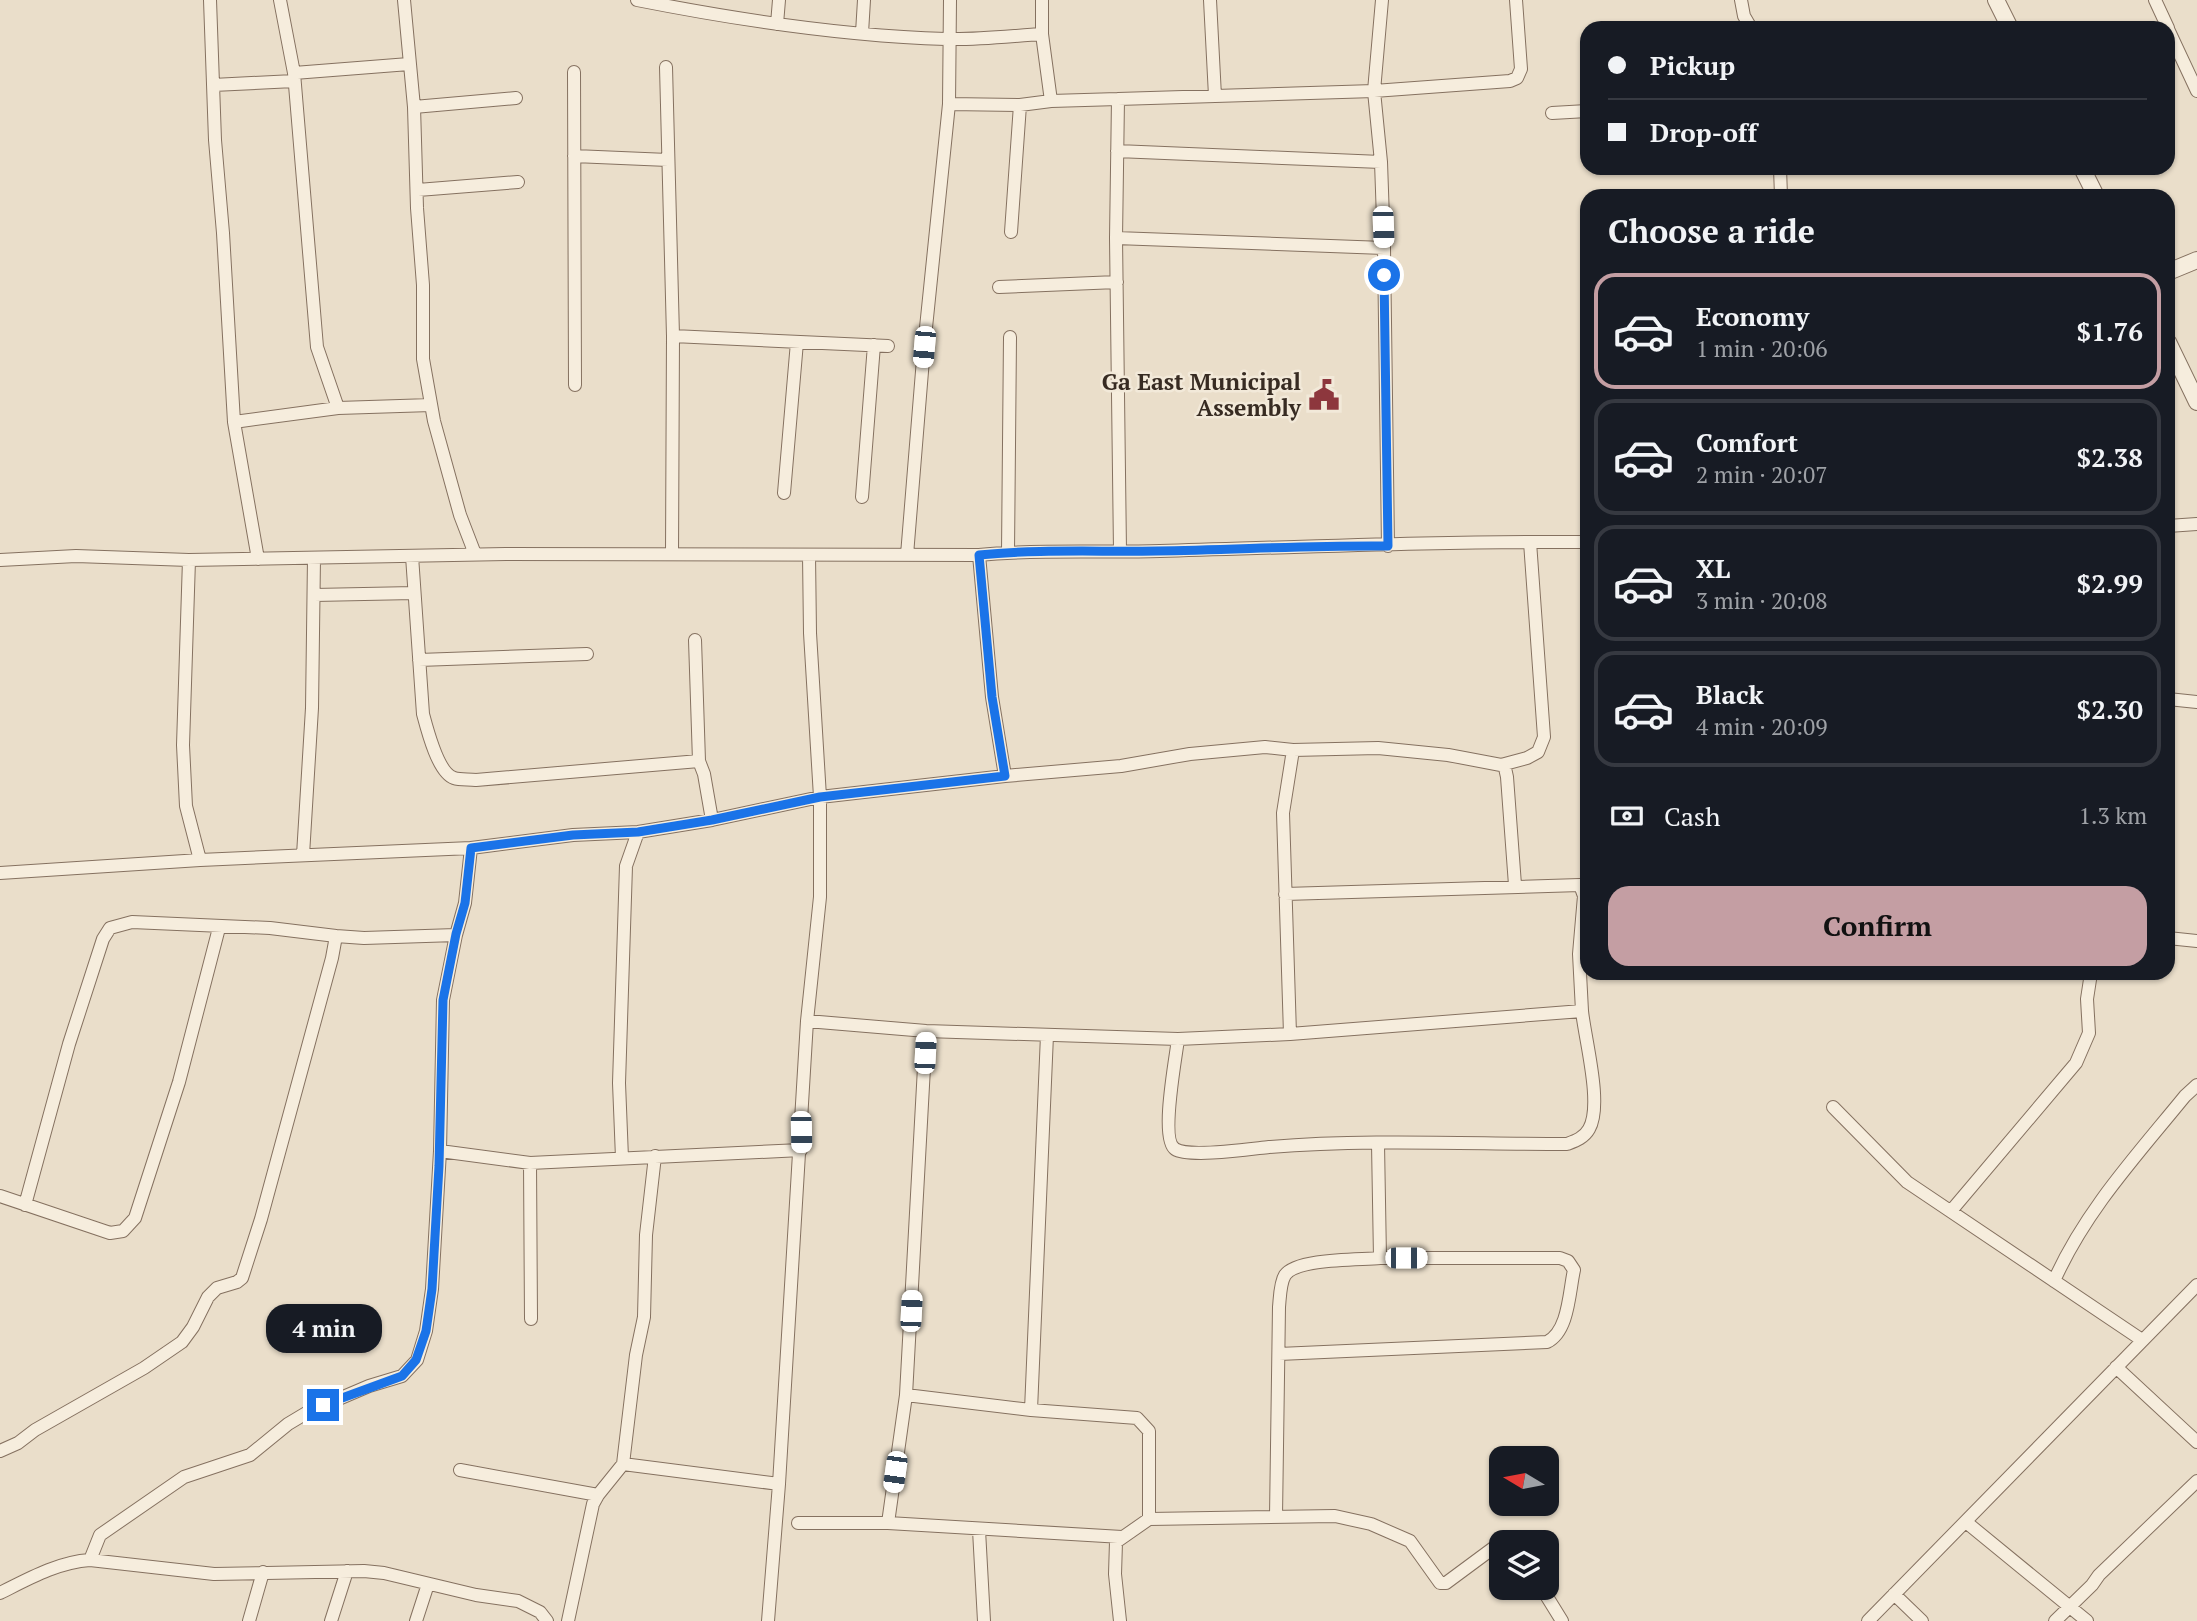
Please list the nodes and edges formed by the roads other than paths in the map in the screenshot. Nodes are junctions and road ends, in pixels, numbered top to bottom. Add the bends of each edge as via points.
1 (210, 0) edge
2 (280, 0) edge
3 (404, 0) edge
4 (637, 0) edge
5 (779, 0) edge
6 (864, 0) edge
7 (950, 0) edge
8 (1042, 0) edge
9 (1210, 0) edge
10 (1382, 0) edge
11 (1516, 0) edge
12 (1741, 0) edge
13 (1996, 0) edge
14 (2155, 0) edge
15 (695, 6) edge
16 (1747, 21) edge
17 (2006, 21) edge
18 (2165, 21) edge
19 (777, 24) junction
20 (862, 33) junction
21 (1042, 34) junction
22 (948, 39) junction
23 (2175, 43) edge
24 (409, 64) junction
25 (666, 67) dead end
26 (574, 72) dead end
27 (294, 77) junction
28 (212, 85) junction
29 (1374, 91) junction
30 (2197, 91) edge
31 (1214, 96) junction
32 (516, 98) dead end
33 (1118, 99) junction
34 (1051, 101) junction
35 (949, 104) junction
36 (1020, 105) junction
37 (414, 107) junction
38 (1580, 111) edge
39 (1552, 113) dead end
40 (1117, 152) junction
41 (574, 156) junction
42 (668, 160) junction
43 (1381, 162) junction
44 (517, 182) dead end
45 (418, 190) junction
46 (1011, 232) dead end
47 (1116, 238) junction
48 (1384, 248) junction
49 (2197, 260) edge
50 (2175, 269) edge
51 (1116, 282) junction
52 (999, 286) dead end
53 (673, 336) junction
54 (1010, 337) dead end
55 (797, 342) junction
56 (874, 345) junction
57 (888, 346) dead end
58 (2175, 356) edge
59 (575, 386) dead end
60 (2197, 402) edge
61 (431, 405) junction
62 (338, 408) junction
63 (234, 422) junction
64 (784, 493) dead end
65 (862, 497) dead end
66 (2197, 524) edge
67 (2175, 526) edge
68 (1531, 542) junction
69 (1580, 542) edge
70 (1388, 546) junction
71 (1120, 551) junction
72 (1008, 552) junction
73 (475, 554) junction
74 (672, 554) junction
75 (809, 555) junction
76 (907, 555) junction
77 (979, 555) junction
78 (412, 556) junction
79 (314, 558) junction
80 (189, 559) junction
81 (258, 559) junction
82 (0, 560) edge
83 (414, 593) junction
84 (314, 595) junction
85 (695, 640) dead end
86 (587, 654) dead end
87 (419, 660) junction
88 (2175, 700) edge
89 (2197, 702) edge
90 (1293, 750) junction
91 (699, 761) junction
92 (1501, 765) junction
93 (1005, 776) junction
94 (820, 797) junction
95 (712, 820) junction
96 (638, 832) junction
97 (471, 848) junction
98 (303, 855) junction
99 (200, 859) junction
100 (0, 873) edge
101 (1515, 885) junction
102 (1580, 886) edge
103 (1285, 894) junction
104 (219, 928) junction
105 (456, 934) junction
106 (336, 936) junction
107 (2175, 939) edge
108 (2197, 941) edge
109 (1580, 942) edge
110 (1580, 973) edge
111 (1580, 980) edge
112 (2090, 980) edge
113 (1582, 1011) junction
114 (807, 1021) junction
115 (926, 1031) junction
116 (1290, 1034) junction
117 (1046, 1035) junction
118 (1178, 1039) junction
119 (2197, 1085) edge
120 (1833, 1107) dead end
121 (1378, 1144) junction
122 (801, 1150) junction
123 (440, 1151) junction
124 (655, 1156) junction
125 (622, 1158) junction
126 (530, 1163) junction
127 (0, 1196) edge
128 (25, 1205) junction
129 (1951, 1211) junction
130 (1380, 1258) junction
131 (2054, 1281) junction
132 (2197, 1285) edge
133 (531, 1319) dead end
134 (2142, 1340) junction
135 (1279, 1354) junction
136 (2116, 1367) junction
137 (906, 1395) junction
138 (1031, 1410) junction
139 (2197, 1442) edge
140 (0, 1451) edge
141 (623, 1464) junction
142 (460, 1470) dead end
143 (2197, 1481) edge
144 (779, 1484) junction
145 (598, 1495) junction
146 (1276, 1516) junction
147 (1149, 1519) junction
148 (888, 1522) junction
149 (1966, 1522) junction
150 (798, 1523) dead end
151 (979, 1530) junction
152 (1122, 1537) junction
153 (1489, 1551) edge
154 (90, 1560) junction
155 (347, 1571) junction
156 (263, 1572) junction
157 (428, 1584) junction
158 (0, 1593) edge
159 (1894, 1594) junction
160 (1549, 1600) edge
161 (2069, 1607) junction
162 (249, 1621) edge
163 (331, 1621) edge
164 (416, 1621) edge
165 (547, 1621) edge
166 (568, 1621) edge
167 (768, 1621) edge
168 (984, 1621) edge
169 (1119, 1621) edge
170 (1562, 1621) edge
171 (1868, 1621) edge
172 (1922, 1621) edge
173 (2055, 1621) edge
174 (2087, 1621) edge

1 - 28 street
2 - 27 street
3 - 24 street
4 - 15 street
5 - 19 street
6 - 20 street
7 - 22 street
8 - 21 street
9 - 31 street
10 - 29 street
11 - 29 street via 1521,69 1514,80
12 - 16 street
13 - 17 street
14 - 18 street
15 - 19 street
19 - 20 street
20 - 22 street
21 - 22 street
21 - 34 street
22 - 35 street
23 - 30 street
24 - 27 street
24 - 37 street
25 - 42 street
26 - 41 street
27 - 28 street
27 - 62 street via 317,347
28 - 63 street
29 - 31 street
29 - 43 street
31 - 33 street
32 - 37 street
33 - 34 street
33 - 40 street
34 - 36 street
35 - 36 street
35 - 76 street
36 - 46 street
37 - 45 street
38 - 39 street
40 - 43 street
40 - 47 street
41 - 42 street
41 - 59 street
42 - 53 street
43 - 48 street
44 - 45 street
45 - 61 street via 423,359
47 - 48 street
47 - 51 street
48 - 70 street
49 - 50 street
51 - 52 street
51 - 71 street
53 - 55 street
53 - 74 street
54 - 72 street
55 - 56 street
55 - 64 street
56 - 57 street
56 - 65 street
58 - 60 street
61 - 62 street
61 - 73 street
62 - 63 street
63 - 81 street
66 - 67 street
68 - 69 street
68 - 70 street
68 - 92 street via 1544,737 1538,752
70 - 71 street
71 - 72 street
72 - 77 street
73 - 74 street
73 - 78 street
74 - 75 street
75 - 76 street
75 - 94 street
76 - 77 street
77 - 93 street via 992,697
78 - 79 street
78 - 83 street
79 - 81 street
79 - 84 street
80 - 81 street
80 - 82 street via 76,556
80 - 99 street via 184,757 186,806
83 - 84 street
83 - 87 street
84 - 98 street
85 - 91 street
86 - 87 street
87 - 91 street via 429,736 443,769 454,778 476,780
88 - 89 street
90 - 92 street via 1378,748
90 - 93 street via 1265,747
90 - 103 street via 1283,813
91 - 95 street
92 - 101 street via 1507,777
93 - 94 street
94 - 95 street
94 - 114 street via 820,897
95 - 96 street
96 - 97 street
96 - 125 street via 626,866 619,1083
97 - 98 street
97 - 105 street via 465,903
98 - 99 street
99 - 100 street
101 - 102 street
101 - 103 street
103 - 116 street
104 - 106 street
104 - 128 street via 132,922 110,928 69,1044
104 - 128 street via 179,1082 135,1217 122,1231 110,1233
105 - 106 street
105 - 123 street via 443,1000
106 - 140 street via 242,1278 208,1297 182,1342
107 - 108 street
109 - 110 street
111 - 113 street
112 - 129 street via 2089,1033 2076,1063
113 - 116 street
113 - 121 street via 1594,1082 1589,1129 1581,1138 1567,1144
114 - 115 street
114 - 122 street
115 - 117 street
115 - 137 street
116 - 118 street
117 - 118 street
117 - 138 street
118 - 121 street via 1169,1111 1175,1149 1204,1153
119 - 131 street via 2113,1184 2067,1252
120 - 129 street via 1907,1182
121 - 130 street
122 - 124 street
122 - 144 street
123 - 126 street
123 - 154 street via 432,1289 416,1360 402,1376 308,1412 250,1455 184,1477 100,1535
124 - 125 street
124 - 141 street via 646,1235 644,1317
125 - 126 street
126 - 133 street
127 - 128 street
129 - 131 street
130 - 135 street via 1308,1264 1286,1274 1279,1307
130 - 135 street via 1560,1258 1574,1270 1562,1325 1547,1342
131 - 134 street
132 - 134 street
134 - 136 street
135 - 146 street
136 - 139 street
136 - 149 street
137 - 138 street
137 - 148 street
138 - 147 street via 1137,1418 1149,1431
141 - 144 street
141 - 145 street
142 - 145 street
143 - 161 street
144 - 167 street
145 - 166 street
146 - 147 street
146 - 153 street via 1335,1516 1401,1536 1440,1583
147 - 152 street
148 - 150 street
148 - 151 street
149 - 159 street
149 - 161 street
151 - 152 street
151 - 168 street
152 - 169 street via 1115,1549
154 - 156 street via 214,1574
154 - 158 street via 41,1573
155 - 156 street
155 - 157 street via 384,1573
155 - 163 street
156 - 162 street
157 - 164 street
157 - 165 street via 517,1601 540,1612
159 - 171 street
159 - 172 street
160 - 170 street
161 - 173 street
161 - 174 street

